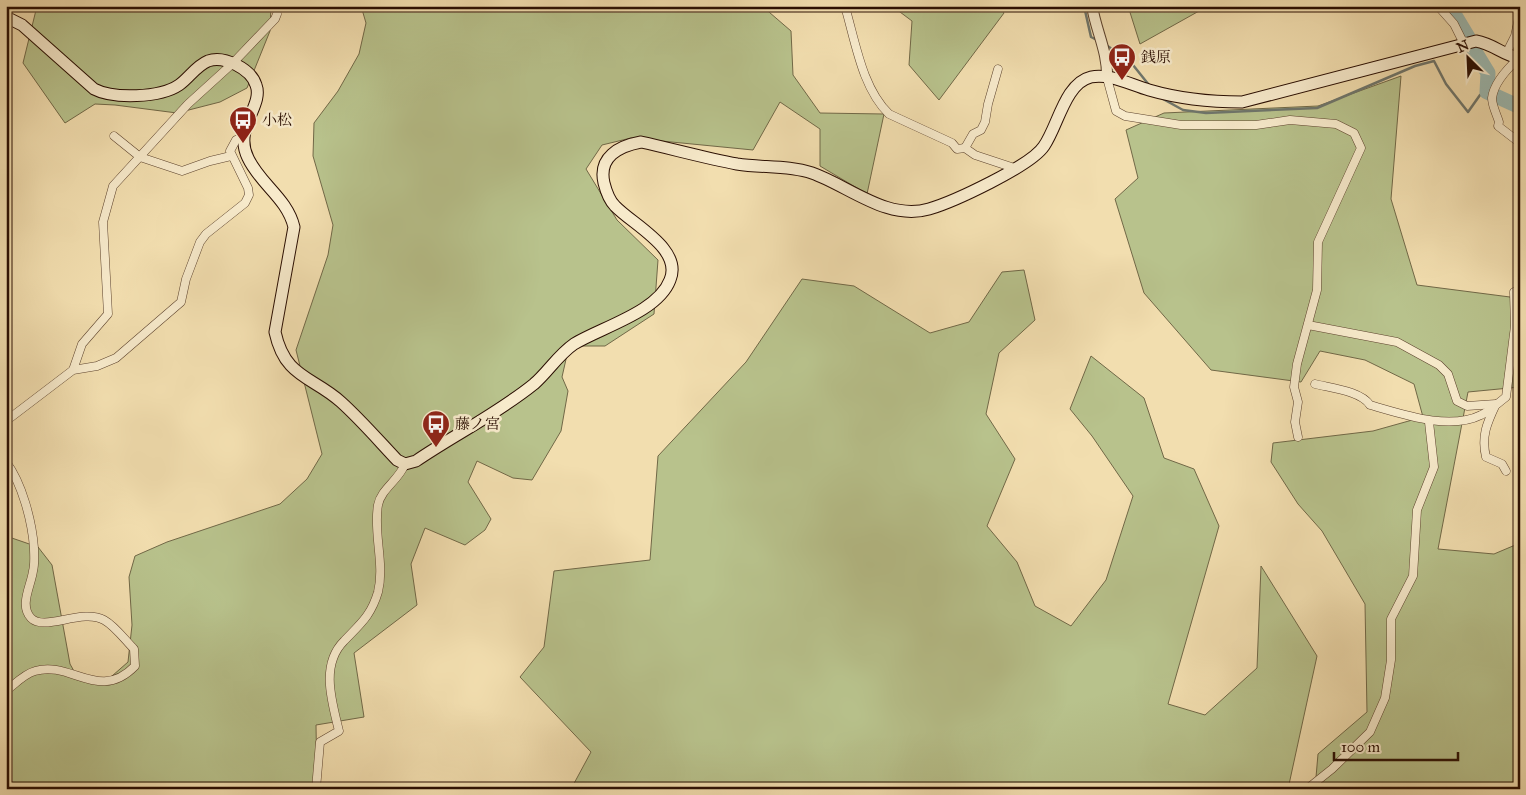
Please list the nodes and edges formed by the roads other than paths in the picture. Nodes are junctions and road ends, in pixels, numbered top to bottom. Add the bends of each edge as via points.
1 (841, 6) edge
2 (1092, 6) edge
3 (1438, 6) edge
4 (277, 14) dead end
5 (1520, 14) edge
6 (6, 17) edge
7 (1464, 44) junction
8 (1506, 54) junction
9 (1520, 58) edge
10 (232, 64) junction
11 (998, 69) dead end
12 (1107, 78) junction
13 (114, 136) dead end
14 (244, 137) junction
15 (1520, 143) edge
16 (965, 148) junction
17 (231, 156) junction
18 (140, 157) junction
19 (1017, 169) junction
20 (1520, 290) edge
21 (1308, 325) junction
22 (73, 370) junction
23 (1315, 384) dead end
24 (1496, 404) junction
25 (6, 421) edge
26 (1429, 422) junction
27 (1298, 438) dead end
28 (6, 462) edge
29 (404, 464) junction
30 (1506, 472) dead end
31 (6, 691) edge
32 (316, 789) edge
33 (1308, 789) edge

1 - 16 street via 846,10 861,64 882,107 890,114 952,143 957,149
2 - 12 street via 1108,60
3 - 7 street via 1454,24
4 - 10 street
5 - 8 street via 1515,36
6 - 10 main road via 22,25 94,89 106,95 164,92 178,86 210,60 224,60
7 - 8 main road via 1476,41 1491,44
7 - 12 main road via 1242,102 1202,101
8 - 9 main road
9 - 15 street via 1511,66 1493,95 1498,126
10 - 14 main road via 249,74 256,84 257,95
10 - 18 street via 188,104
11 - 16 street via 986,122 973,134
12 - 19 main road via 1092,77 1078,81 1071,89 1043,149
12 - 21 street via 1116,111 1125,116 1181,125 1256,126 1273,121 1311,120 1336,124 1354,133 1361,148 1318,242 1317,290
13 - 18 street
14 - 17 street via 231,146
14 - 29 main road via 248,158 282,200 294,227 275,332 285,360 306,380 326,389
16 - 19 street
17 - 18 street via 182,171
17 - 22 street via 249,195 245,204 200,242 181,302 116,358 97,366
18 - 22 street via 113,186 103,222 108,314 82,344
19 - 29 main road via 928,209 911,211 876,204 812,173 738,164 641,142 628,144 605,160 602,174 614,205 668,254 672,265 671,279 663,294 649,305 573,345 534,384 416,461
20 - 24 street via 1514,292 1515,326 1506,397
21 - 24 street via 1397,342 1439,365 1448,374 1457,401 1467,406
21 - 27 street via 1296,364 1294,387 1298,402 1295,422
22 - 25 street
23 - 26 street via 1342,390 1367,400 1370,405
24 - 26 street via 1469,419
24 - 30 street via 1483,434 1484,446 1486,457 1502,464
26 - 33 street via 1434,467 1417,510 1413,576 1391,619 1391,660 1385,698 1370,732
28 - 31 street via 18,481 32,532 34,570 25,604 30,618 45,624 82,616 106,620 134,649 136,656 135,666 112,681 93,681 47,669 28,674
29 - 32 street via 400,475 378,503 380,570 374,605 363,624 338,649 333,661 329,690 339,731 320,742

